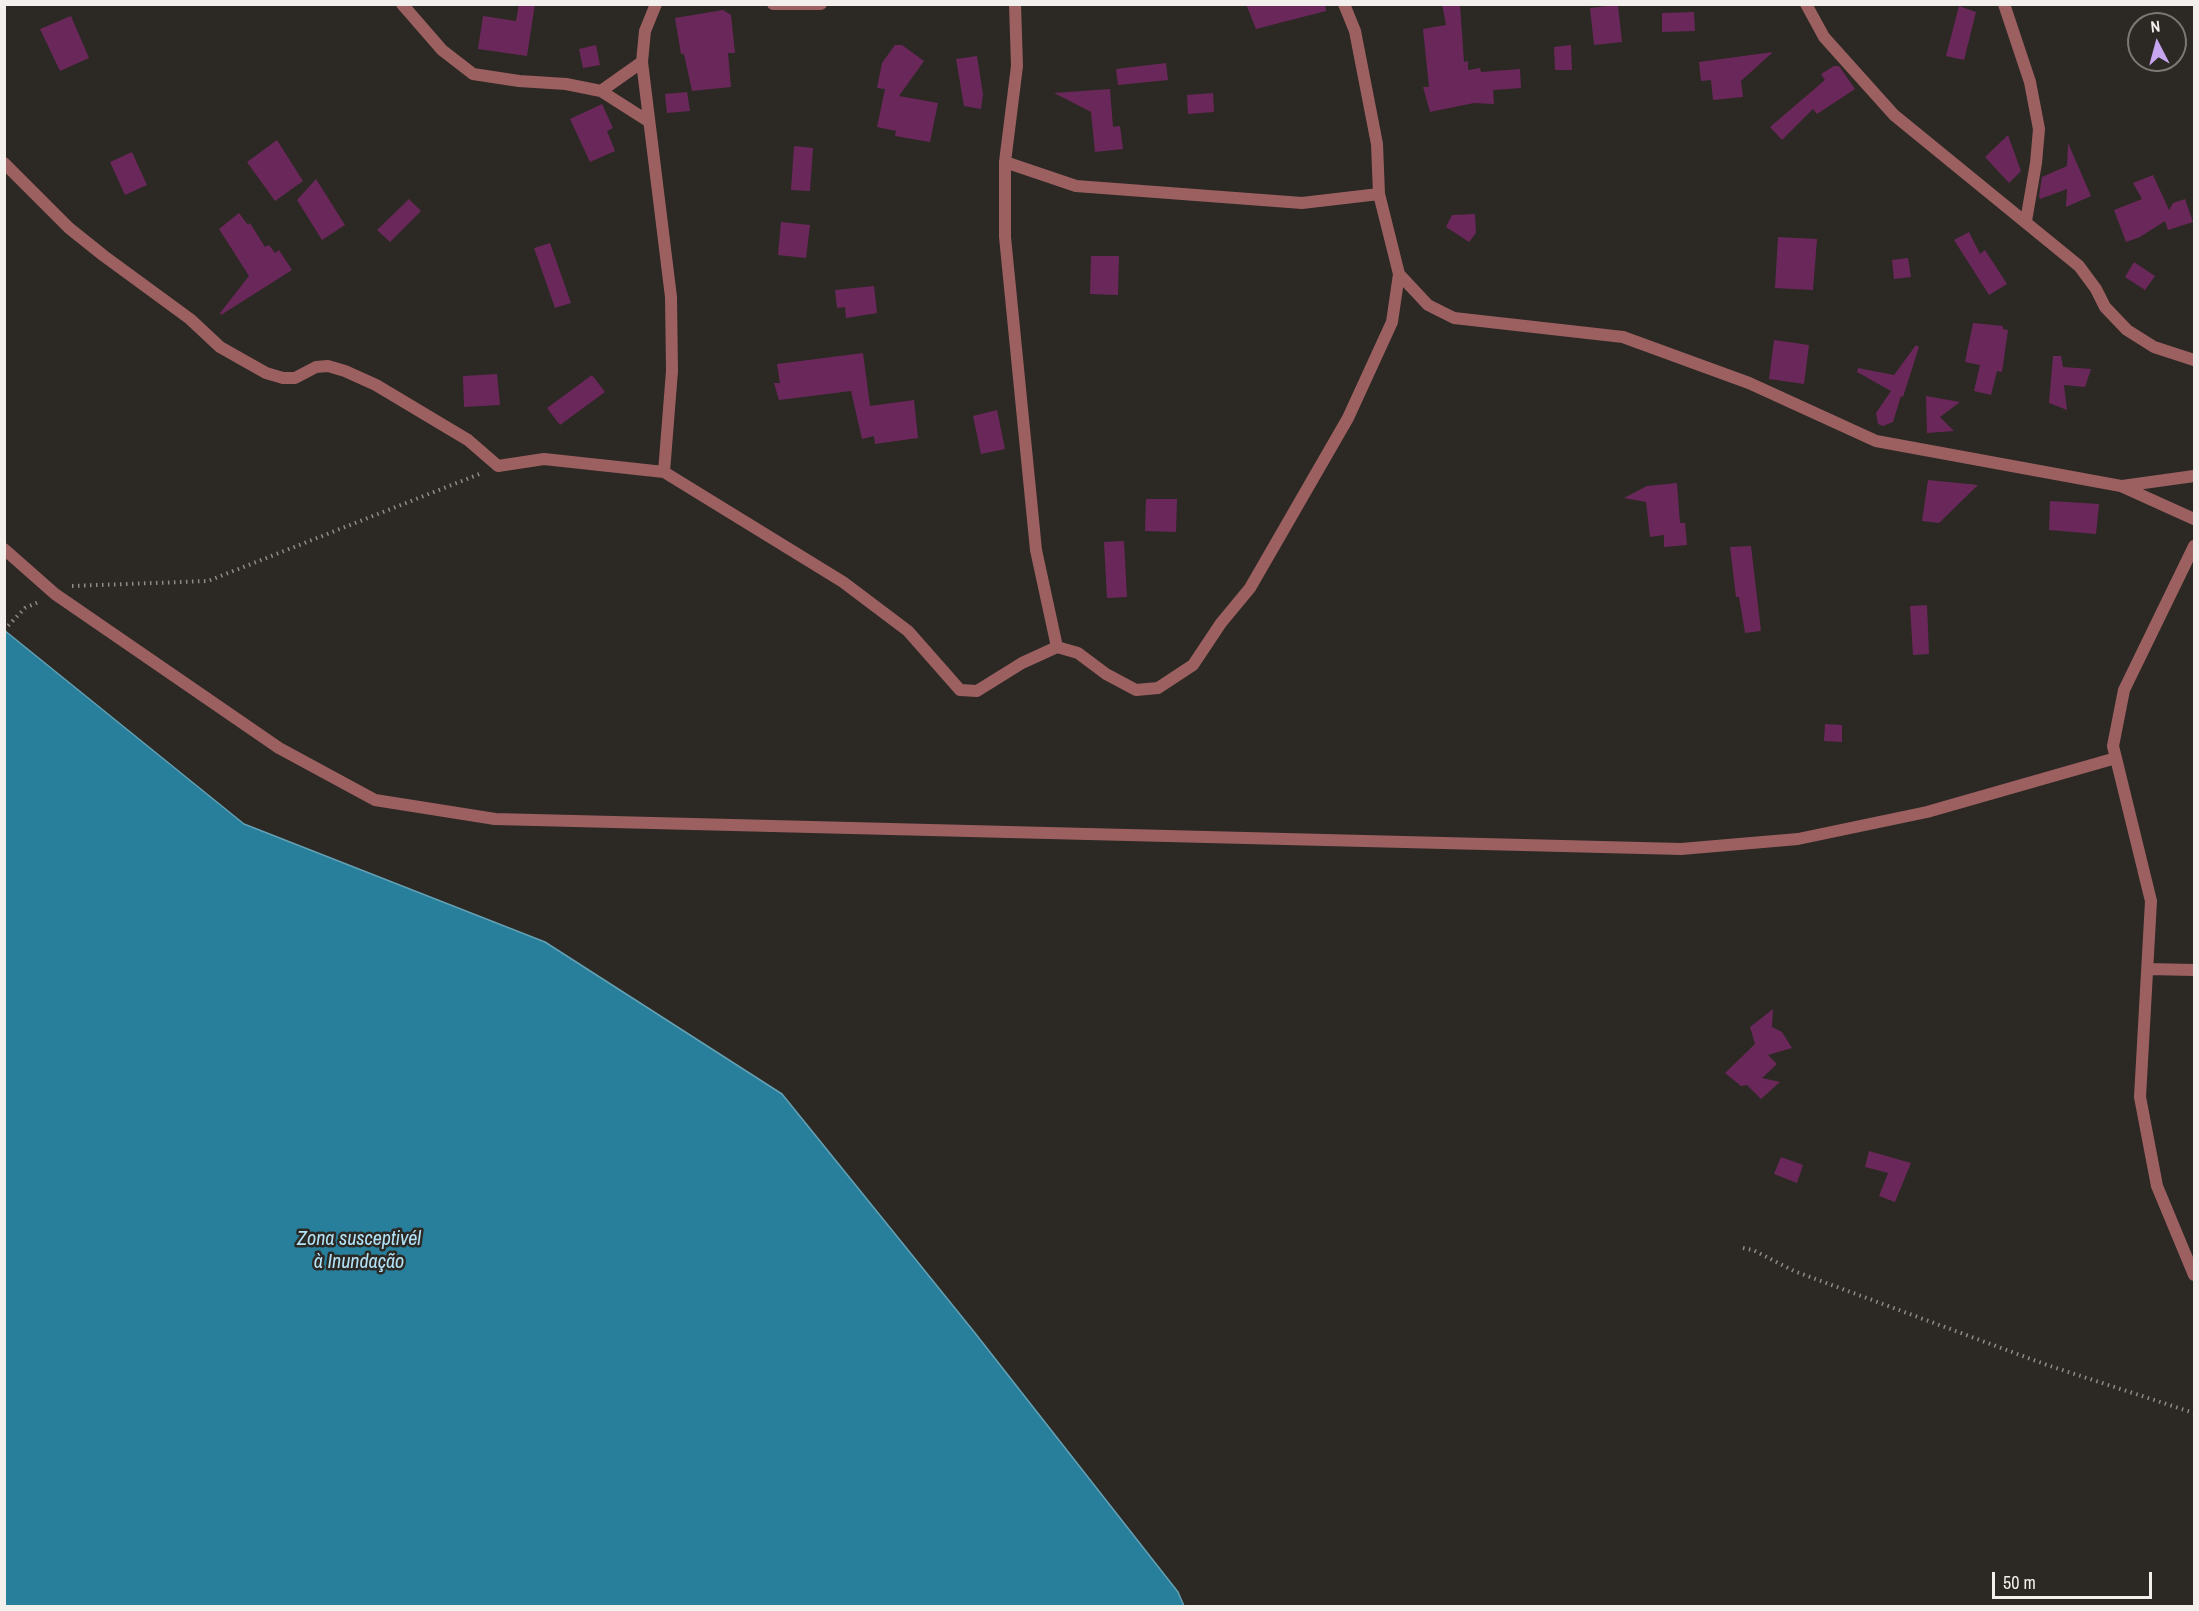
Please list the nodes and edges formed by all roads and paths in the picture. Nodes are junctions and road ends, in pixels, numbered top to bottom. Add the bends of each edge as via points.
1 (402, 4) edge
2 (656, 4) edge
3 (773, 4) edge
4 (821, 4) edge
5 (1015, 4) edge
6 (1344, 4) edge
7 (1806, 4) edge
8 (2004, 4) edge
9 (642, 62) junction
10 (601, 91) junction
11 (648, 120) junction
12 (1005, 162) junction
13 (4, 163) edge
14 (1379, 194) junction
15 (2026, 221) junction
16 (1399, 274) junction
17 (2194, 360) edge
18 (498, 466) junction
19 (663, 472) junction
20 (2194, 476) edge
21 (2121, 486) junction
22 (2194, 519) edge
23 (2194, 546) edge
24 (4, 549) edge
25 (55, 594) junction
26 (4, 630) edge
27 (1057, 647) junction
28 (2116, 758) junction
29 (2148, 969) junction
30 (2194, 970) edge
31 (1743, 1248) dead end
32 (2194, 1275) edge
33 (2194, 1413) edge

1 - 10 street via 442,50 473,74
2 - 9 street via 645,31
3 - 4 street
5 - 12 street via 1017,66
6 - 14 street via 1355,31 1377,144
7 - 15 street via 1824,37 1894,115
8 - 15 street via 2030,82 2038,129
9 - 10 street
9 - 11 street
10 - 11 street
11 - 19 street via 671,297 672,371
12 - 14 street via 1076,186 1302,203
12 - 27 street via 1005,237 1036,550
13 - 18 street via 69,228 190,319 220,347 266,373 283,378 295,378 316,367 345,371 468,440
14 - 16 street
15 - 17 street via 2079,266 2104,307 2127,330 2154,347
16 - 21 street via 1428,305 1454,318 1623,337 1749,383 1876,441
16 - 27 street via 1392,322 1348,418 1255,579 1193,665 1158,688 1136,690 1078,653
18 - 19 street via 544,459
18 - 25 path via 208,580 73,585
19 - 27 street via 843,582 908,631 960,690 977,691
20 - 21 street
21 - 22 street
23 - 28 street via 2124,690 2113,747
24 - 25 street
25 - 26 path via 25,608
25 - 28 street via 279,748 375,800 495,819 1681,849 1798,839 1927,812
28 - 29 street via 2151,901
29 - 30 street
29 - 32 street via 2140,1097 2157,1186
31 - 33 path via 1794,1271 2048,1365

